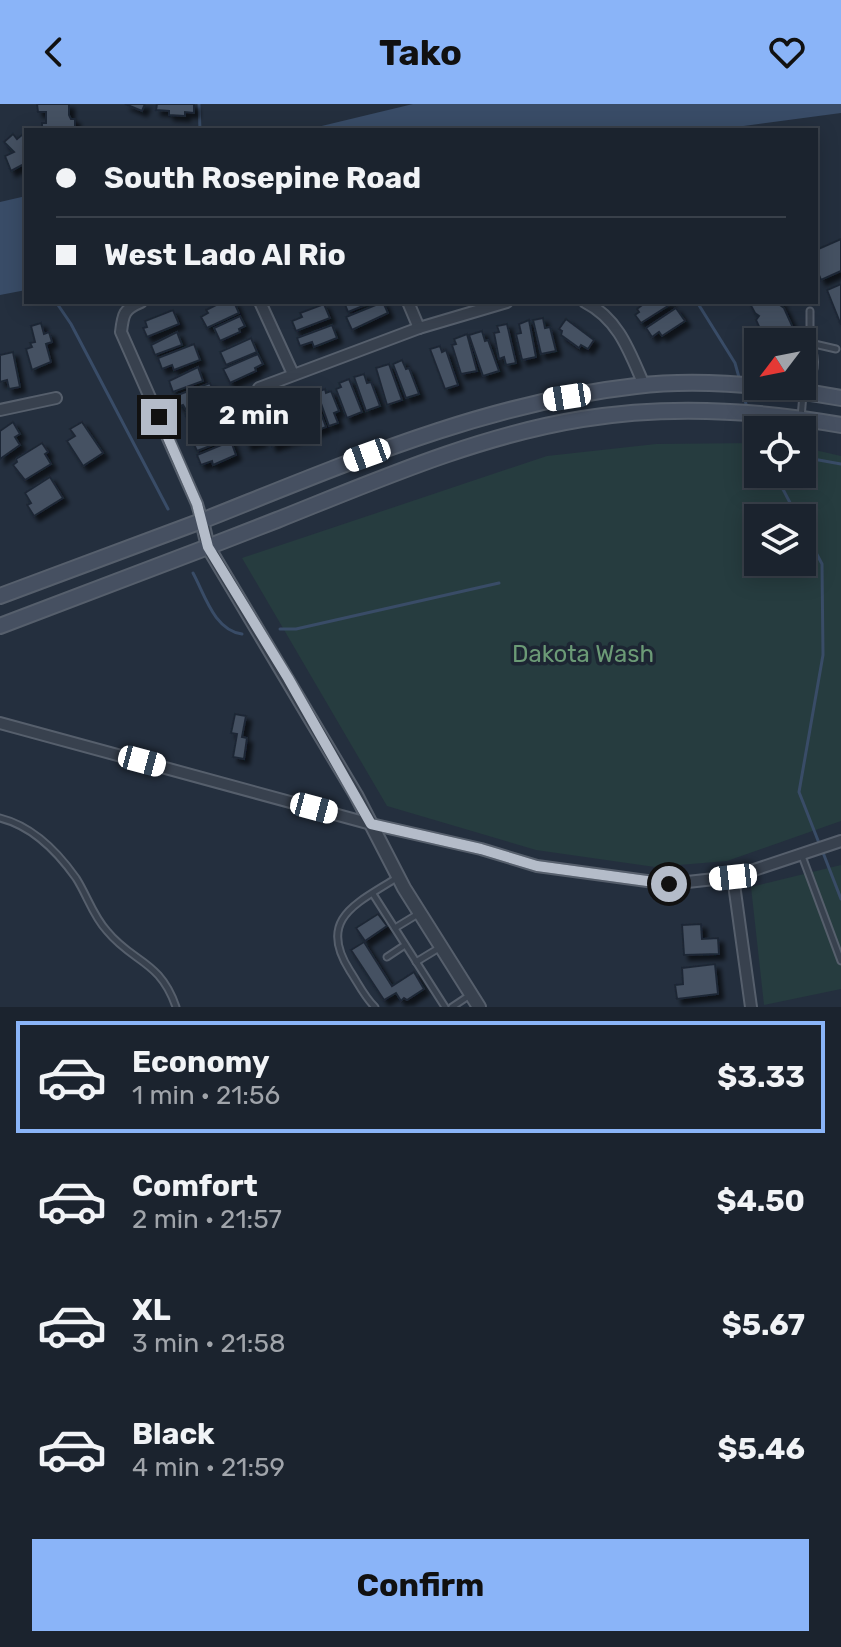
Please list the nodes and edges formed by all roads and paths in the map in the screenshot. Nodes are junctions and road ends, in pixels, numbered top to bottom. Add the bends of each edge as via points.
1 (137, 304) edge
2 (261, 304) edge
3 (409, 304) edge
4 (500, 304) edge
5 (588, 304) edge
6 (810, 311) dead end
7 (419, 328) junction
8 (810, 328) edge
9 (816, 344) edge
10 (834, 349) dead end
11 (293, 374) junction
12 (644, 385) junction
13 (744, 387) edge
14 (259, 388) dead end
15 (816, 392) edge
16 (56, 398) dead end
17 (841, 398) edge
18 (0, 410) edge
19 (490, 414) junction
20 (786, 416) edge
21 (816, 421) edge
22 (841, 425) edge
23 (497, 440) junction
24 (202, 521) junction
25 (208, 547) junction
26 (0, 596) edge
27 (0, 626) edge
28 (0, 723) edge
29 (0, 818) edge
30 (371, 824) junction
31 (841, 841) edge
32 (801, 855) junction
33 (398, 877) junction
34 (733, 877) junction
35 (373, 894) junction
36 (419, 913) junction
37 (395, 928) junction
38 (405, 945) junction
39 (440, 947) junction
40 (387, 957) dead end
41 (841, 961) edge
42 (416, 962) junction
43 (470, 995) junction
44 (176, 1007) edge
45 (375, 1007) edge
46 (445, 1007) edge
47 (452, 1007) edge
48 (479, 1007) edge
49 (751, 1007) edge

1 - 24 street via 123,314 121,332
2 - 11 street
3 - 7 street
4 - 7 street
5 - 12 street via 623,335
6 - 8 lane
7 - 11 street
9 - 10 lane
11 - 14 street
12 - 13 main road
12 - 19 main road
15 - 17 main road
16 - 18 street
19 - 23 main road
19 - 24 main road via 314,475
20 - 23 main road via 726,411 584,419
21 - 22 main road
23 - 25 main road
24 - 25 street
24 - 26 main road
25 - 27 main road
25 - 30 street
28 - 30 street
29 - 44 lane via 21,823 51,848 75,877 105,930 155,970
30 - 33 street
30 - 34 street via 537,866 669,884
31 - 32 street
32 - 34 street
32 - 41 lane
33 - 35 lane
33 - 36 street
34 - 49 street
35 - 37 lane
35 - 45 lane via 346,912 336,941
36 - 37 lane
36 - 39 street
37 - 38 lane
38 - 40 lane
38 - 42 lane
39 - 42 lane
39 - 43 street
42 - 46 lane
43 - 47 lane
43 - 48 street

